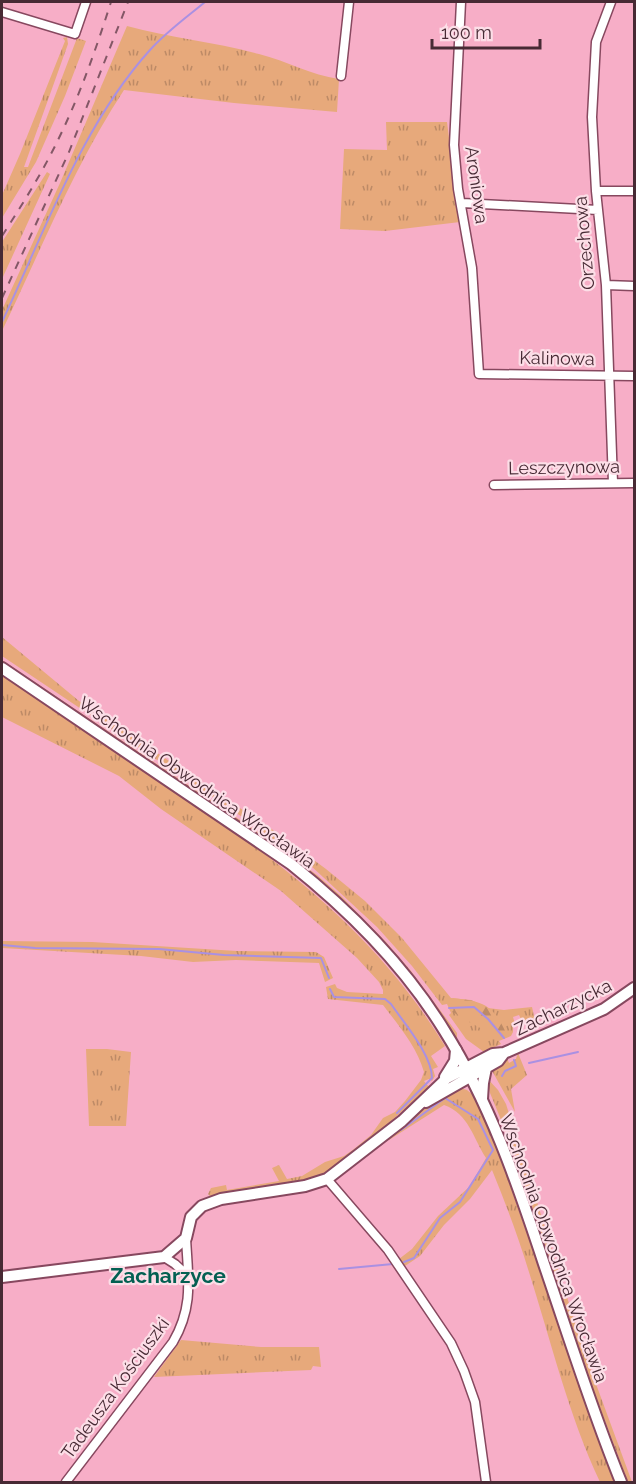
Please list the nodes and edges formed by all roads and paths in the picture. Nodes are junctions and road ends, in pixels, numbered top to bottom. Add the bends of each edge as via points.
1 (86, 2) edge
2 (349, 2) edge
3 (461, 2) edge
4 (611, 2) edge
5 (2, 12) edge
6 (341, 76) dead end
7 (634, 190) edge
8 (596, 191) junction
9 (462, 203) junction
10 (598, 210) junction
11 (606, 285) junction
12 (634, 286) edge
13 (479, 374) joint
14 (609, 376) junction
15 (634, 376) edge
16 (613, 483) junction
17 (634, 483) edge
18 (494, 484) dead end
19 (2, 668) edge
20 (634, 988) edge
21 (456, 1050) junction
22 (504, 1053) junction
23 (486, 1068) junction
24 (469, 1072) junction
25 (449, 1083) junction
26 (482, 1099) junction
27 (327, 1179) junction
28 (186, 1238) junction
29 (164, 1257) junction
30 (188, 1276) junction
31 (2, 1277) edge
32 (66, 1482) edge
33 (486, 1482) edge
34 (621, 1482) edge

1 - 5 street via 75,34
2 - 6 street
3 - 9 street, Aroniowa via 454,146
4 - 8 street, Orzechowa via 596,42 592,117
7 - 8 street
8 - 10 street, Orzechowa
9 - 10 street
9 - 13 street, Aroniowa via 472,268
10 - 11 street, Orzechowa
11 - 12 street
11 - 14 street, Orzechowa
13 - 14 street, Kalinowa
14 - 15 street, Kalinowa
14 - 16 street, Orzechowa
16 - 17 street, Leszczynowa
16 - 18 street, Leszczynowa
19 - 21 main road, Wschodnia Obwodnica Wrocławia via 255,838 322,889 406,977
20 - 22 main road, Zacharzycka via 604,1009
21 - 24 main road, Wschodnia Obwodnica Wrocławia
21 - 25 main road
22 - 23 main road, Zacharzycka
22 - 24 main road, Zacharzycka via 494,1054
23 - 24 main road, Zacharzycka
23 - 26 main road
24 - 25 main road, Zacharzycka
24 - 26 main road, Wschodnia Obwodnica Wrocławia
25 - 26 main road via 467,1088
25 - 27 main road, Zacharzycka
26 - 34 main road, Wschodnia Obwodnica Wrocławia via 509,1160
27 - 28 main road, Tadeusza Kościuszki via 207,1202 191,1217
27 - 33 street via 388,1250 451,1343 475,1402
28 - 29 main road, Tadeusza Kościuszki
28 - 30 street, Tadeusza Kościuszki
29 - 30 street
29 - 31 main road
30 - 32 street, Tadeusza Kościuszki via 188,1308 173,1342

